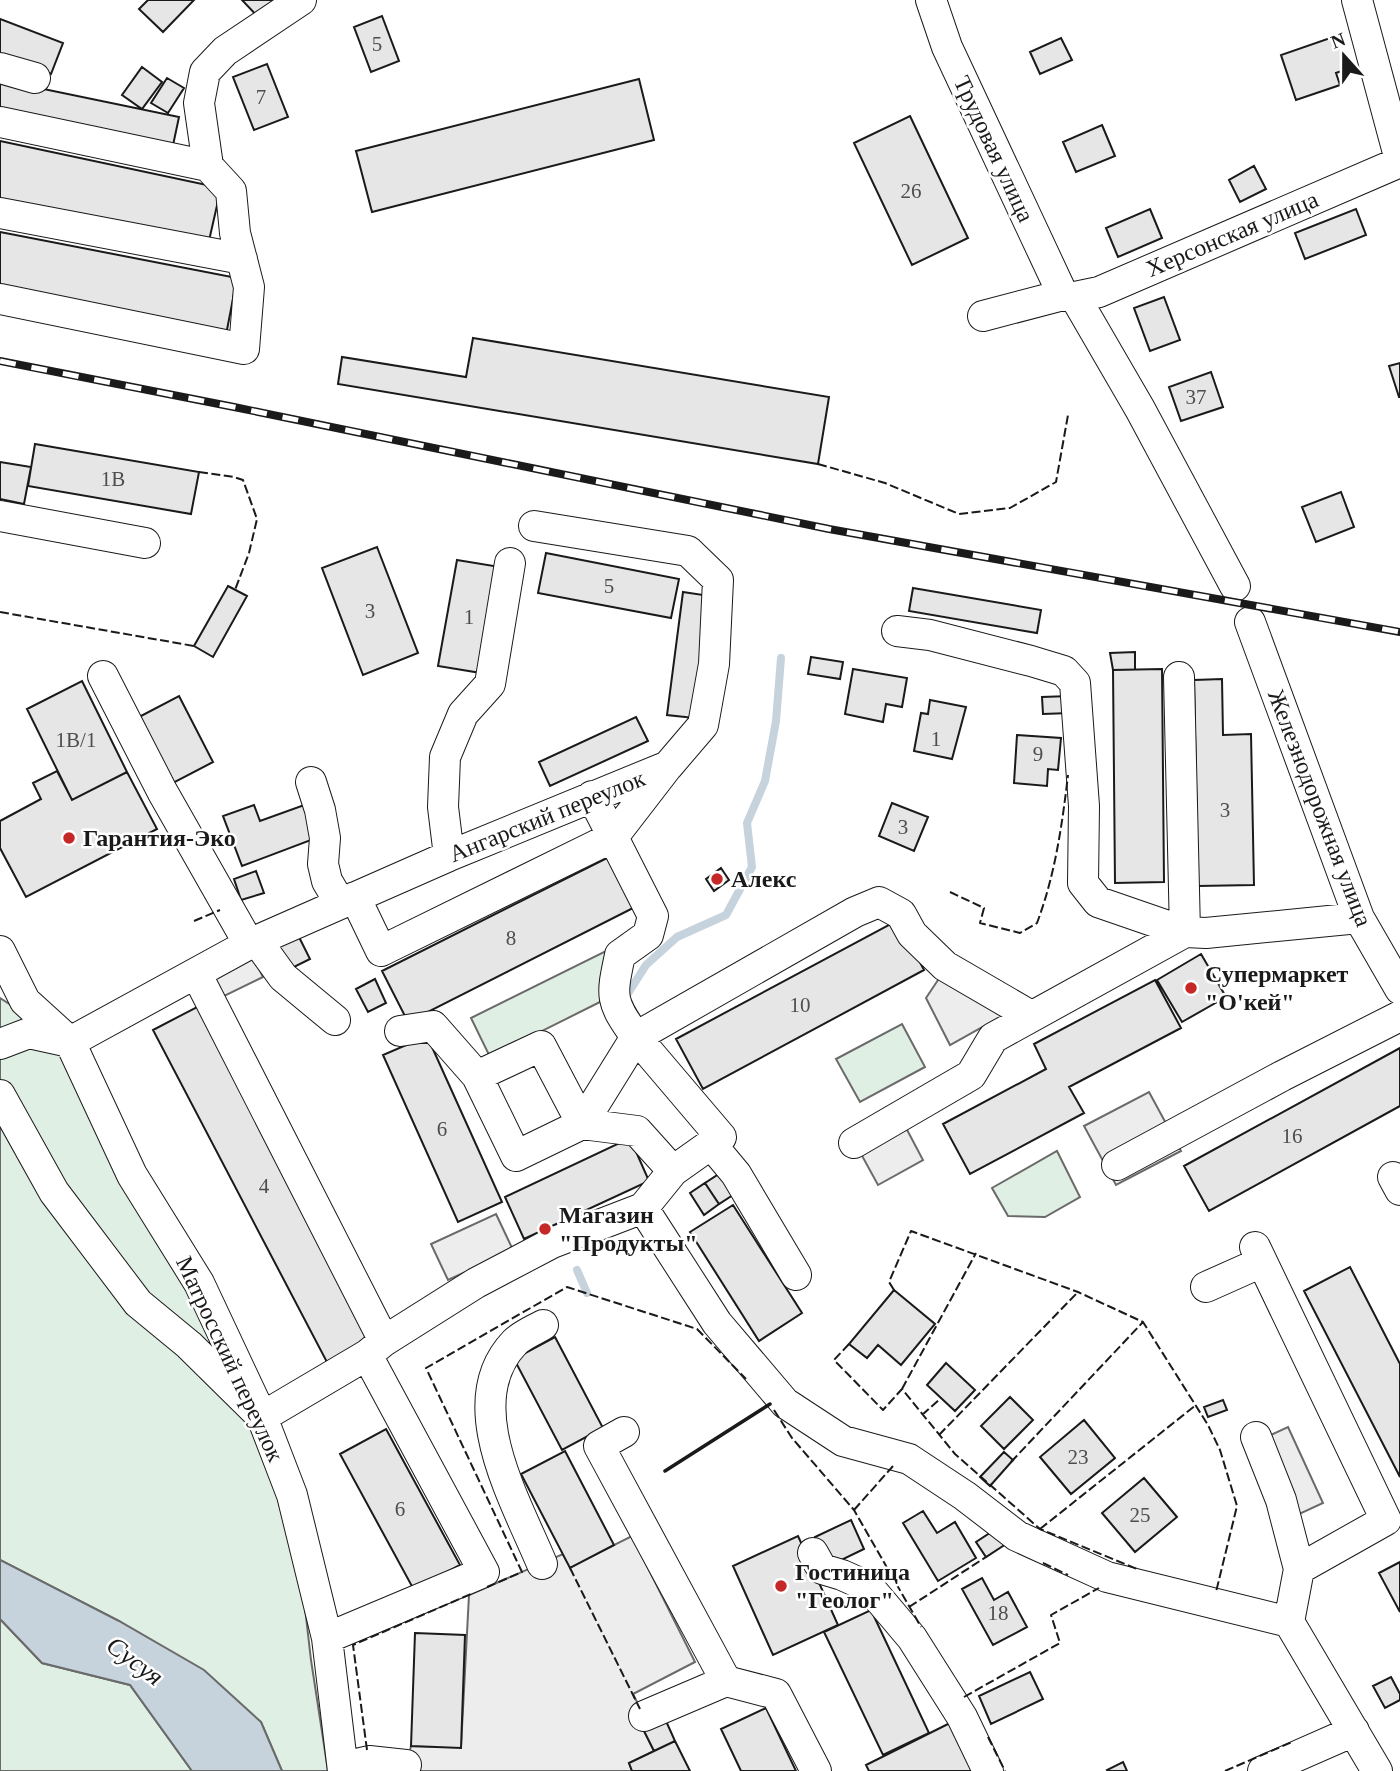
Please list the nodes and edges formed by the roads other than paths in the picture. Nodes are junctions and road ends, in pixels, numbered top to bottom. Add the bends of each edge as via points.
1 (301, 0) edge
2 (930, 0) edge
3 (1357, 0) edge
4 (0, 68) edge
5 (35, 78) dead end
6 (0, 122) edge
7 (1400, 161) edge
8 (208, 166) junction
9 (0, 214) edge
10 (242, 259) junction
11 (1069, 296) junction
12 (0, 299) edge
13 (983, 316) dead end
14 (0, 516) edge
15 (534, 526) dead end
16 (145, 543) dead end
17 (510, 563) dead end
18 (1235, 586) dead end
19 (1250, 622) dead end
20 (897, 631) dead end
21 (103, 676) dead end
22 (1179, 677) dead end
23 (668, 765) junction
24 (311, 782) dead end
25 (593, 796) junction
26 (612, 837) junction
27 (449, 856) junction
28 (348, 900) junction
29 (1359, 918) junction
30 (1185, 932) junction
31 (253, 943) junction
32 (0, 951) edge
33 (196, 973) junction
34 (1400, 989) edge
35 (1031, 1016) junction
36 (1400, 1016) edge
37 (335, 1020) dead end
38 (400, 1031) dead end
39 (636, 1037) junction
40 (69, 1042) junction
41 (0, 1044) edge
42 (477, 1076) junction
43 (0, 1095) edge
44 (582, 1124) junction
45 (854, 1143) dead end
46 (711, 1144) junction
47 (1117, 1165) dead end
48 (673, 1171) junction
49 (642, 1208) junction
50 (796, 1275) dead end
51 (1206, 1287) dead end
52 (543, 1325) dead end
53 (376, 1348) junction
54 (262, 1417) junction
55 (624, 1432) dead end
56 (1256, 1437) dead end
57 (813, 1553) dead end
58 (541, 1564) dead end
59 (1299, 1569) junction
60 (1289, 1622) junction
61 (327, 1638) junction
62 (726, 1681) junction
63 (644, 1716) dead end
64 (1354, 1731) junction
65 (406, 1765) dead end
66 (343, 1769) edge
67 (816, 1771) edge
68 (988, 1771) edge
69 (1263, 1771) edge
70 (1377, 1771) edge

1 - 8 street via 225,51 205,72 200,103
2 - 11 street, Трудовая улица via 947,47
3 - 7 street
4 - 5 street
6 - 8 street
7 - 11 street, Херсонская улица via 1099,292
8 - 10 street via 231,191
9 - 10 street
10 - 12 street via 249,287 244,349
11 - 13 street, Херсонская улица
11 - 18 street, Трудовая улица via 1140,409
14 - 16 street
15 - 23 street, Ангарский переулок via 688,551 718,580 714,664 703,725
17 - 27 street via 490,684 463,714 445,757 443,807
19 - 29 street, Железнодорожная улица
20 - 30 street via 930,635 1064,671 1074,683 1084,806 1083,883 1098,902
21 - 31 street via 162,791
22 - 30 street
23 - 25 street, Ангарский переулок
23 - 26 street
24 - 28 street via 325,838 327,881
25 - 26 street
25 - 27 street, Ангарский переулок
26 - 28 street via 381,951
26 - 39 street via 653,916 648,935 620,955 612,993 617,1012
27 - 28 street, Ангарский переулок
28 - 31 street, Ангарский переулок
29 - 30 street
29 - 34 street, Железнодорожная улица
30 - 35 street
31 - 33 street, Ангарский переулок
31 - 37 street via 284,977
32 - 40 street, Матросский переулок via 25,1001
33 - 40 street, Ангарский переулок
33 - 53 street
35 - 39 street via 944,966 912,934 901,914 879,902
35 - 45 street via 993,1038 971,1075
36 - 47 street
38 - 42 street via 433,1026
39 - 44 street
39 - 46 street via 721,1137
40 - 41 street via 29,1033
40 - 54 street, Матросский переулок via 132,1175 199,1283
42 - 44 street via 541,1046
42 - 44 street via 516,1156
43 - 54 street via 54,1192 138,1303 190,1345
44 - 48 street via 637,1131
46 - 48 street
46 - 50 street via 736,1174
48 - 49 street
49 - 53 street via 528,1255
49 - 60 street via 717,1324 785,1403 843,1441 909,1459 1017,1536 1107,1577 1231,1614
51 - 59 street via 1258,1254 1386,1520
52 - 58 street via 517,1339 504,1355 494,1375 490,1406 495,1448
53 - 54 street
53 - 61 street via 484,1572
54 - 61 street, Матросский переулок via 292,1496
55 - 62 street via 598,1446
56 - 59 street via 1281,1500
57 - 68 street via 822,1569 869,1587 912,1638 962,1717
59 - 60 street
60 - 64 street
61 - 66 street, Матросский переулок
62 - 63 street
62 - 67 street via 776,1694
64 - 69 street
64 - 70 street
65 - 66 street via 369,1761

